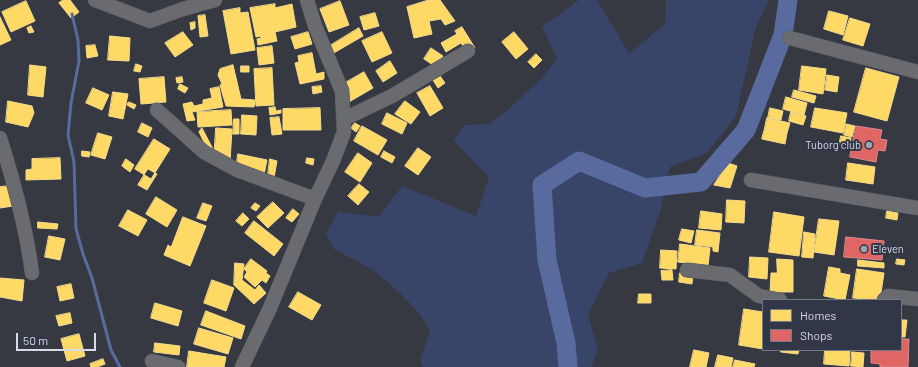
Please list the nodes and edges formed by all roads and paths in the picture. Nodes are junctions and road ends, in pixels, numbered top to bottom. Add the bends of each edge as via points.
1 (95, 0) edge
2 (216, 0) edge
3 (307, 0) edge
4 (790, 38) dead end
5 (468, 51) dead end
6 (918, 72) edge
7 (157, 110) dead end
8 (344, 119) junction
9 (0, 138) edge
10 (751, 180) dead end
11 (316, 199) junction
12 (918, 208) edge
13 (687, 270) dead end
14 (32, 273) dead end
15 (775, 299) edge
16 (885, 299) edge
17 (918, 299) edge
18 (152, 361) dead end
19 (178, 367) edge
20 (242, 367) edge

1 - 2 street via 150,21
3 - 8 street via 342,91
4 - 6 street
5 - 8 street via 392,96
7 - 11 street via 204,152 237,170
8 - 11 street via 344,132
9 - 14 street via 28,242
10 - 12 street
11 - 20 street
13 - 15 street via 730,275 760,296
16 - 17 street via 888,296
18 - 19 street

